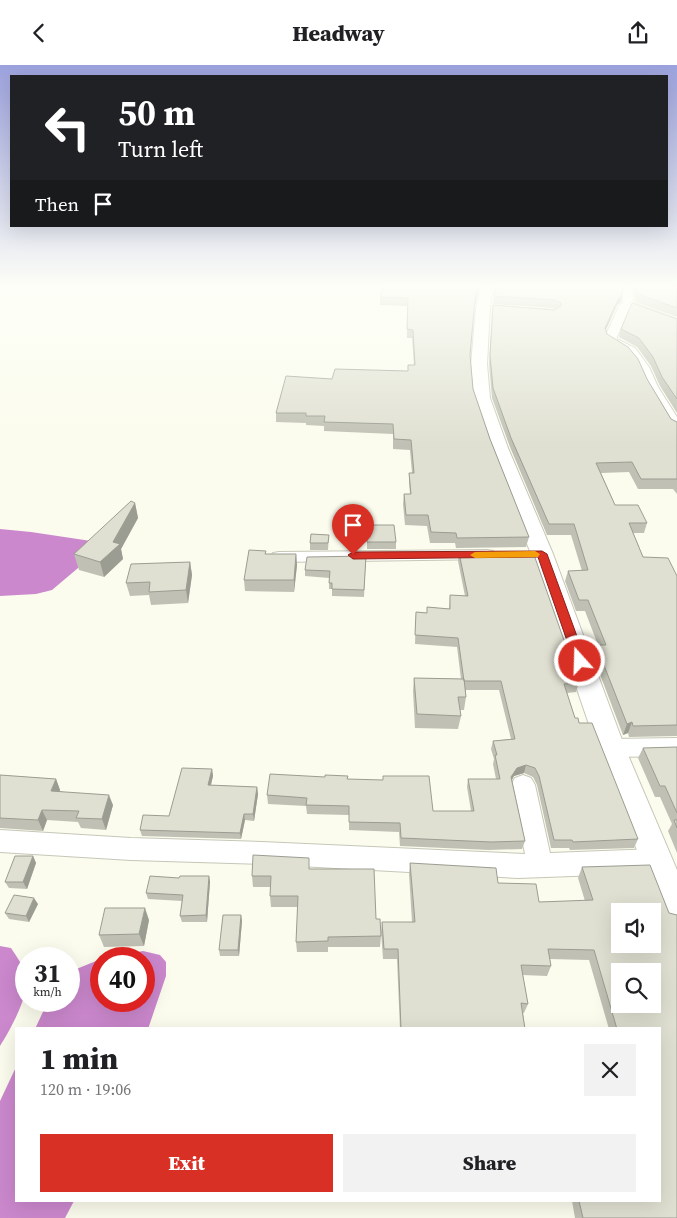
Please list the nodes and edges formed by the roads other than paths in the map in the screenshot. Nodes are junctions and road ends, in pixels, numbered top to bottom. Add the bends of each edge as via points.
1 (483, 338) edge
2 (611, 338) edge
3 (677, 428) edge
4 (502, 555) edge
5 (279, 557) edge
6 (677, 747) edge
7 (611, 748) junction
8 (523, 785) dead end
9 (0, 841) edge
10 (656, 861) junction
11 (540, 865) junction
12 (677, 911) edge

1 - 7 street via 479,364 482,398 532,554
2 - 3 street via 631,351 643,367
4 - 5 street
6 - 7 street
7 - 10 street
8 - 11 street
9 - 11 street
10 - 11 street
10 - 12 street

